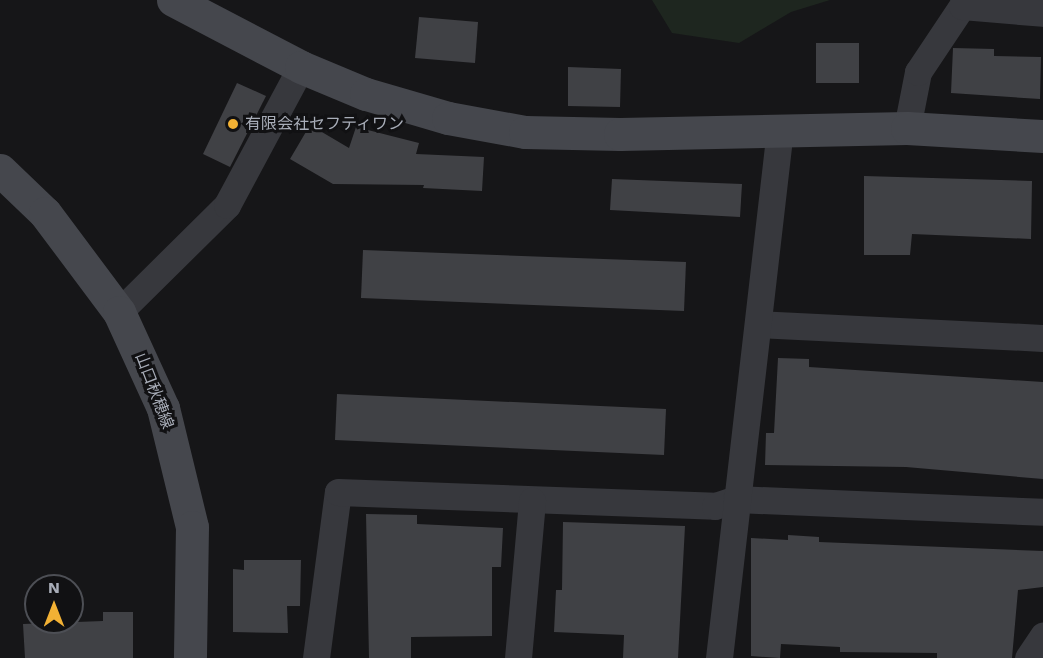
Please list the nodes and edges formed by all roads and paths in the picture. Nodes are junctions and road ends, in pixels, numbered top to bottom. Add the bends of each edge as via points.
1 (173, 0) edge
2 (965, 3) edge
3 (1043, 13) edge
4 (301, 67) junction
5 (907, 128) junction
6 (780, 129) junction
7 (1043, 136) edge
8 (0, 170) edge
9 (119, 312) junction
10 (758, 324) junction
11 (1043, 338) edge
12 (736, 499) junction
13 (532, 501) junction
14 (1043, 512) edge
15 (1043, 636) edge
16 (190, 658) edge
17 (316, 658) edge
18 (518, 658) edge
19 (719, 658) edge
20 (1028, 658) edge

1 - 4 street
2 - 3 street
2 - 5 street via 918,72
4 - 6 street via 366,94 448,118 525,132 620,134
4 - 9 street via 227,205
5 - 6 street
5 - 7 street
6 - 10 street
8 - 9 street, 山口秋穂線 via 45,213
9 - 16 street, 山口秋穂線 via 152,380 181,468 192,526
10 - 11 street
10 - 12 street
12 - 13 street via 715,506
12 - 14 street
12 - 19 street
13 - 17 street via 338,492
13 - 18 street
15 - 20 street

